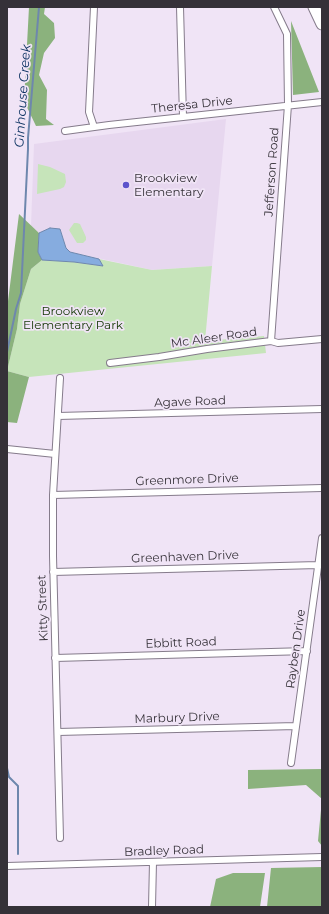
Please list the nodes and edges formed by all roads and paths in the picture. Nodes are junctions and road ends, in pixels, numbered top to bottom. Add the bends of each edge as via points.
1 (94, 7) edge
2 (180, 7) edge
3 (274, 7) edge
4 (314, 7) edge
5 (322, 24) edge
6 (322, 102) edge
7 (288, 106) junction
8 (183, 117) junction
9 (94, 127) junction
10 (65, 131) dead end
11 (322, 339) edge
12 (271, 341) junction
13 (110, 363) dead end
14 (60, 378) dead end
15 (322, 410) edge
16 (58, 416) junction
17 (7, 449) edge
18 (55, 454) junction
19 (322, 488) edge
20 (53, 495) junction
21 (322, 538) edge
22 (318, 565) junction
23 (53, 572) junction
24 (307, 651) junction
25 (56, 658) junction
26 (296, 726) junction
27 (58, 732) junction
28 (291, 763) dead end
29 (60, 838) dead end
30 (322, 857) edge
31 (153, 862) junction
32 (7, 866) edge
33 (152, 907) edge

1 - 9 street via 90,112
2 - 8 street
3 - 7 street, Jefferson Road via 287,34
4 - 5 highway
6 - 7 street, Theresa Drive
7 - 8 street, Theresa Drive
7 - 12 street, Jefferson Road
8 - 9 street, Theresa Drive
9 - 10 street, Theresa Drive
11 - 12 street, Mc Aleer Road via 278,343
12 - 13 street, Mc Aleer Road
14 - 16 street, Kitty Street
15 - 16 street, Agave Road
16 - 18 street, Kitty Street
17 - 18 street
18 - 20 street, Kitty Street
19 - 20 street, Greenmore Drive
20 - 23 street, Kitty Street
21 - 22 street, Rayben Drive
22 - 23 street, Greenhaven Drive
22 - 24 street, Rayben Drive
23 - 25 street, Kitty Street
24 - 25 street, Ebbitt Road
24 - 26 street, Rayben Drive
25 - 27 street, Kitty Street
26 - 27 street, Marbury Drive
26 - 28 street, Rayben Drive
27 - 29 street, Kitty Street
30 - 31 street, Bradley Road
31 - 32 street, Bradley Road
31 - 33 street

